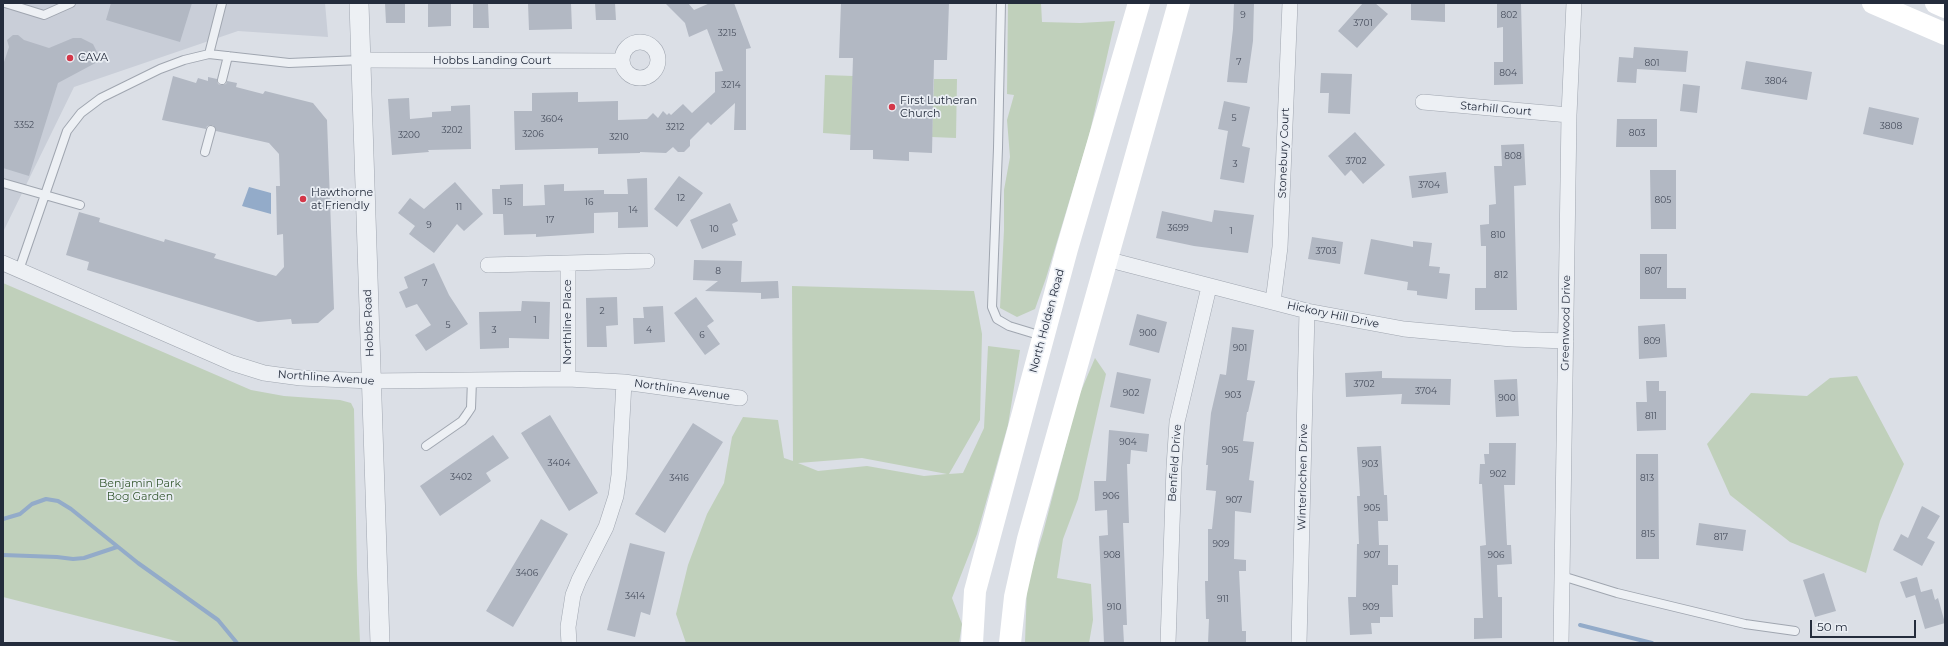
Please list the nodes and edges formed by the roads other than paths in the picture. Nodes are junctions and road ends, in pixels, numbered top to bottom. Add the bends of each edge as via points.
1 (5, 3) edge
2 (71, 3) edge
3 (222, 3) edge
4 (359, 3) edge
5 (1001, 3) edge
6 (1139, 3) edge
7 (1179, 3) edge
8 (1290, 3) edge
9 (1574, 3) edge
10 (1873, 3) edge
11 (1936, 3) edge
12 (1945, 7) edge
13 (1945, 34) edge
14 (209, 54) junction
15 (228, 56) junction
16 (361, 60) junction
17 (622, 61) dead end
18 (222, 80) dead end
19 (1423, 102) dead end
20 (1569, 115) junction
21 (211, 130) dead end
22 (205, 152) dead end
23 (3, 183) edge
24 (45, 194) junction
25 (80, 206) dead end
26 (1106, 259) junction
27 (646, 261) dead end
28 (3, 263) edge
29 (568, 264) junction
30 (488, 265) dead end
31 (19, 270) junction
32 (1209, 286) junction
33 (1273, 302) junction
34 (1307, 311) junction
35 (1043, 336) junction
36 (1566, 340) junction
37 (568, 379) junction
38 (472, 380) junction
39 (371, 381) junction
40 (624, 382) junction
41 (740, 398) dead end
42 (426, 446) dead end
43 (1562, 576) junction
44 (1794, 631) dead end
45 (380, 643) edge
46 (569, 643) edge
47 (972, 643) edge
48 (1010, 643) edge
49 (1168, 643) edge
50 (1299, 643) edge
51 (1561, 643) edge

1 - 2 lane via 44,15
3 - 14 lane
4 - 16 street, Hobbs Road
5 - 35 lane via 992,307 998,319 1009,326
6 - 35 main road, North Holden Road
7 - 26 main road
8 - 33 street, Stonebury Court via 1280,247
9 - 20 street, Greenwood Drive
10 - 13 main road
11 - 12 main road
14 - 15 lane
14 - 24 lane via 160,69 101,98 81,113 67,131
15 - 16 lane via 289,64
15 - 18 lane
16 - 17 street, Hobbs Landing Court
16 - 39 street, Hobbs Road
19 - 20 street, Starhill Court
20 - 36 street, Greenwood Drive
21 - 22 lane
23 - 24 lane
24 - 25 lane
24 - 31 lane
26 - 32 street, Hickory Hill Drive
26 - 48 main road via 1028,539 1015,597
27 - 29 street, Northline Place
28 - 31 street, Northline Avenue
29 - 30 street, Northline Place
29 - 37 street, Northline Place
31 - 39 street, Northline Avenue via 232,363 264,373 301,378
32 - 33 street, Hickory Hill Drive
32 - 49 street, Benfield Drive via 1177,422
33 - 34 street, Hickory Hill Drive
34 - 36 street, Hickory Hill Drive via 1404,329 1512,339
34 - 50 street, Winterlochen Drive
35 - 47 main road, North Holden Road via 975,591
36 - 43 street, Greenwood Drive
37 - 38 street, Northline Avenue
37 - 40 street, Northline Avenue
38 - 39 street, Northline Avenue
38 - 42 lane via 471,408 467,414 462,421
39 - 45 street, Hobbs Road
40 - 41 street, Northline Avenue
40 - 46 street, Northline Avenue via 616,496 606,527 573,595 568,627
43 - 44 lane via 1617,594 1680,609 1745,624
43 - 51 street, Greenwood Drive

